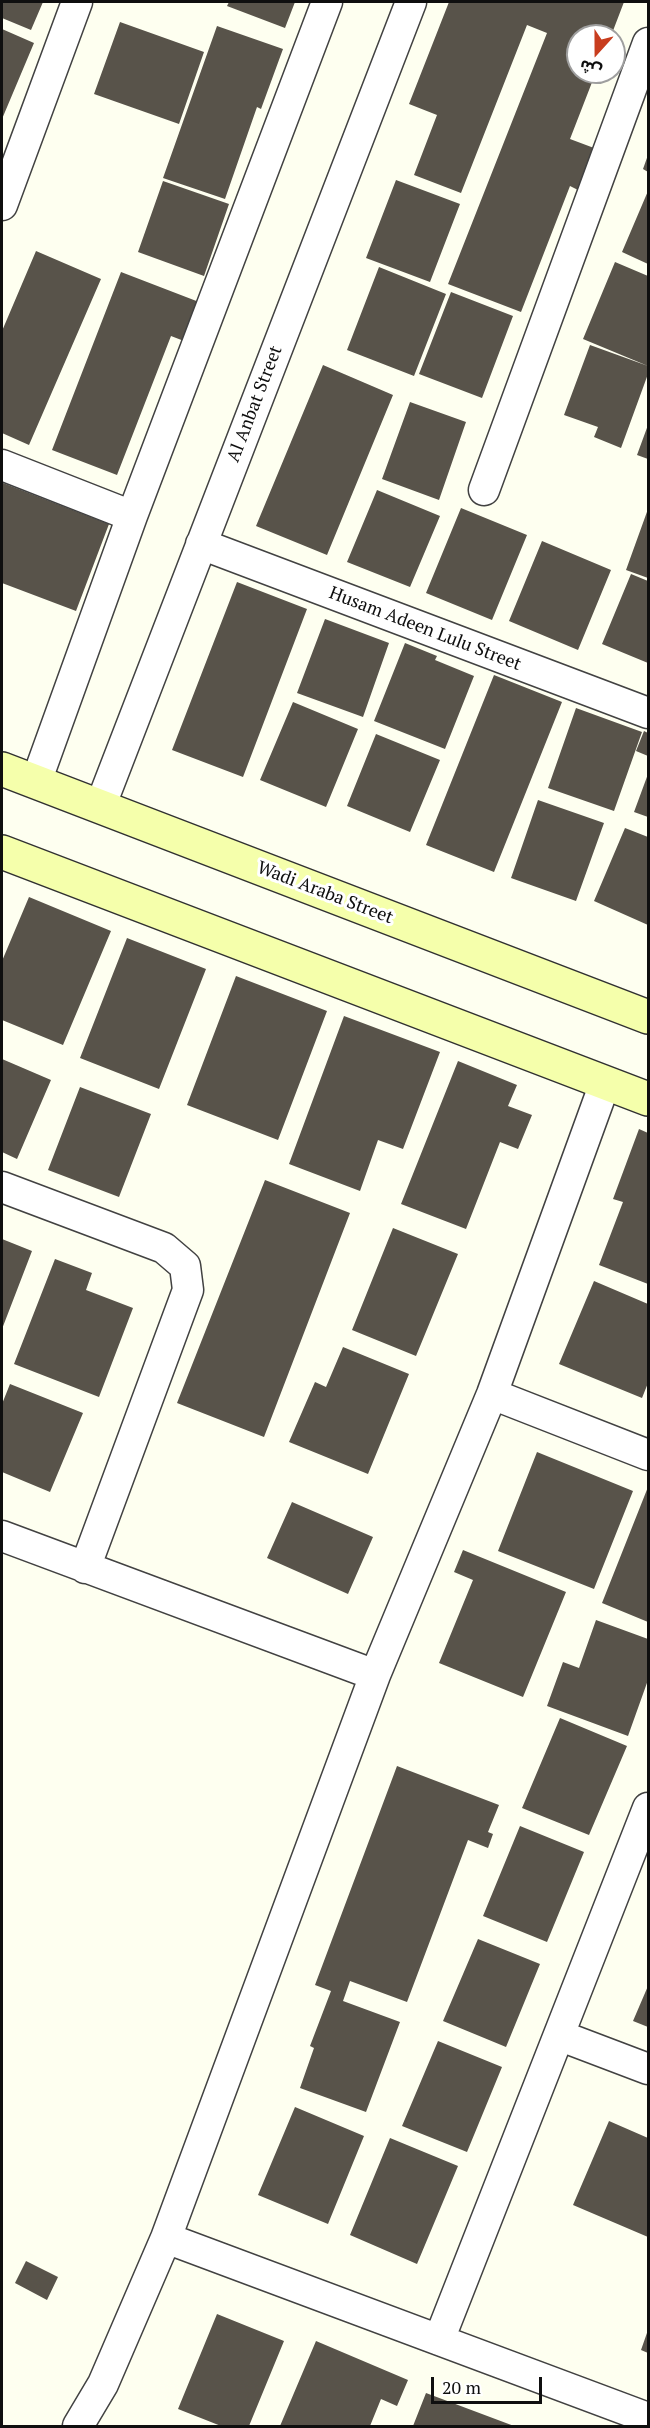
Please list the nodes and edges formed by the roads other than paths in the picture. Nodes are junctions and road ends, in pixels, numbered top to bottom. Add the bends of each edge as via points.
1 (77, 2) edge
2 (327, 2) edge
3 (411, 2) edge
4 (648, 43) edge
5 (2, 205) edge
6 (2, 465) edge
7 (484, 490) dead end
8 (132, 516) junction
9 (201, 544) junction
10 (648, 713) edge
11 (2, 769) edge
12 (36, 782) junction
13 (100, 807) junction
14 (2, 852) edge
15 (648, 1017) edge
16 (605, 1083) junction
17 (648, 1099) edge
18 (2, 1187) edge
19 (492, 1394) junction
20 (648, 1455) edge
21 (2, 1536) edge
22 (85, 1568) junction
23 (375, 1675) junction
24 (648, 1808) edge
25 (561, 2036) junction
26 (648, 2069) edge
27 (166, 2238) junction
28 (439, 2340) junction
29 (648, 2418) edge
30 (78, 2427) edge

1 - 5 street
2 - 8 street
3 - 9 street, Al Anbat Street
4 - 7 street
6 - 8 street
8 - 12 street
9 - 10 street, Husam Adeen Lulu Street
9 - 13 street, Al Anbat Street
11 - 12 main road, Wadi Araba Street
12 - 13 main road, Wadi Araba Street
13 - 15 main road, Wadi Araba Street
14 - 16 main road
16 - 17 main road
16 - 19 street
18 - 22 street via 164,1248 185,1266 188,1290
19 - 20 street
19 - 23 street
21 - 22 street
22 - 23 street
23 - 27 street
24 - 25 street
25 - 26 street
25 - 28 street
27 - 28 street
27 - 30 street via 103,2384
28 - 29 street

